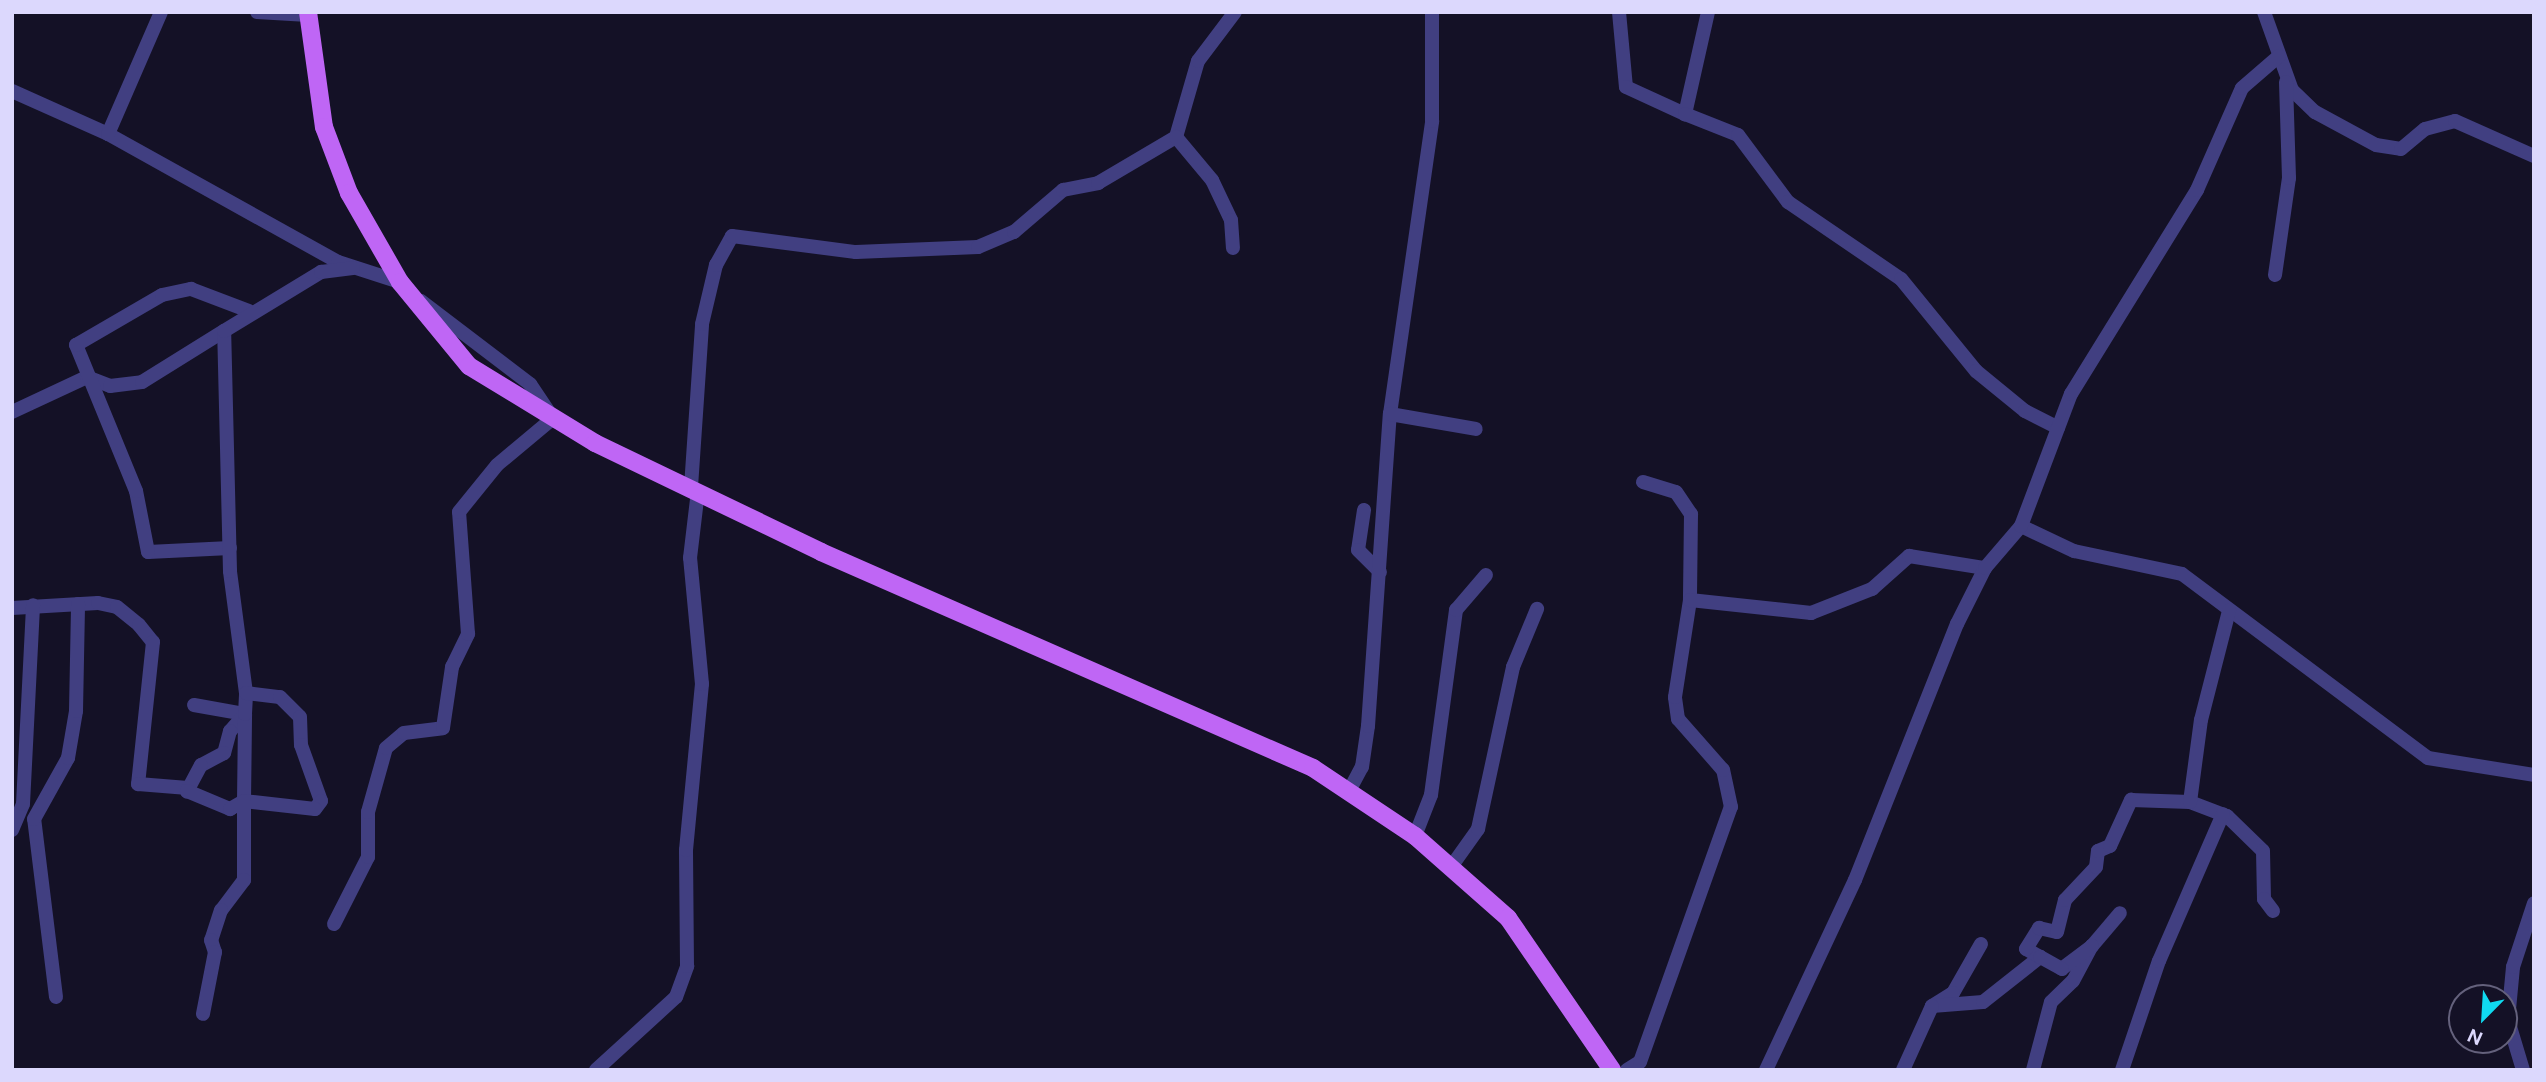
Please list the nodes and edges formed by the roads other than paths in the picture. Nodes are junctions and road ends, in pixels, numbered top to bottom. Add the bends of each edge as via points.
1 (161, 12) edge
2 (257, 12) edge
3 (1235, 12) edge
4 (1432, 12) edge
5 (1619, 12) edge
6 (1708, 12) edge
7 (2264, 12) edge
8 (308, 14) edge
9 (2279, 56) junction
10 (2285, 77) junction
11 (12, 91) edge
12 (1685, 114) junction
13 (108, 134) junction
14 (1176, 137) junction
15 (2534, 156) edge
16 (1233, 248) dead end
17 (353, 268) junction
18 (2275, 275) dead end
19 (404, 287) junction
20 (249, 311) junction
21 (224, 331) junction
22 (87, 377) junction
23 (12, 412) edge
24 (1390, 414) junction
25 (554, 420) junction
26 (2058, 428) junction
27 (1476, 429) dead end
28 (1643, 482) dead end
29 (694, 489) junction
30 (1364, 510) dead end
31 (2021, 526) junction
32 (230, 548) junction
33 (1985, 568) junction
34 (1380, 572) junction
35 (1486, 575) dead end
36 (1690, 600) junction
37 (78, 604) junction
38 (33, 605) junction
39 (12, 608) edge
40 (1537, 609) dead end
41 (2229, 611) junction
42 (246, 693) junction
43 (194, 705) dead end
44 (246, 713) junction
45 (2534, 775) edge
46 (188, 788) junction
47 (1349, 791) junction
48 (244, 801) junction
49 (2190, 802) junction
50 (2223, 814) junction
51 (12, 830) edge
52 (1415, 836) junction
53 (1451, 867) junction
54 (2534, 903) edge
55 (2273, 911) dead end
56 (2120, 913) dead end
57 (334, 925) dead end
58 (1980, 944) dead end
59 (2092, 946) junction
60 (2040, 957) junction
61 (57, 997) dead end
62 (1933, 1006) junction
63 (204, 1014) dead end
64 (596, 1070) edge
65 (1612, 1070) edge
66 (1628, 1070) edge
67 (1766, 1070) edge
68 (1903, 1070) edge
69 (2033, 1070) edge
70 (2122, 1070) edge
71 (2524, 1070) edge

1 - 13 street
2 - 8 street
3 - 14 street via 1198,61
4 - 24 street via 1432,121
5 - 12 street via 1626,87
6 - 12 street
7 - 9 street
8 - 19 main road via 324,127 356,210
9 - 10 street
9 - 26 street via 2242,89 2202,182 2142,288 2086,366
10 - 15 street via 2315,112 2387,150 2400,149 2425,129 2455,121
10 - 18 street via 2289,178
11 - 13 street
12 - 26 street via 1738,135 1788,202 1901,279 1976,371
13 - 17 street
14 - 16 street via 1212,180 1231,220
14 - 29 street via 1098,183 1063,190 1014,232 978,247 856,252 728,238 702,324
17 - 19 street
17 - 20 street via 321,272
19 - 25 main road via 469,366
20 - 21 street
20 - 22 street via 191,289 163,295 75,345
21 - 22 street via 142,382 110,386
21 - 32 street
22 - 23 street
22 - 32 street via 136,491 148,552
24 - 27 street
24 - 34 street
25 - 29 main road
25 - 57 street via 497,465 459,512 468,634 452,667 443,727 404,733 386,748 368,812 368,857
26 - 31 street
28 - 36 street via 1676,492 1690,514
29 - 47 main road via 821,552 1313,768
29 - 64 street via 690,558 702,684 687,850 687,966 676,997
30 - 34 street via 1358,550
31 - 33 street
31 - 41 street via 2074,551 2175,571
32 - 42 street
33 - 36 street via 1909,556 1872,589 1811,613
33 - 67 street via 1941,660 1855,880
34 - 47 street via 1365,755
35 - 52 street via 1456,610 1431,795
36 - 66 street via 1675,697 1678,719 1723,770 1731,807 1640,1062
37 - 38 street
37 - 46 street via 117,607 153,642 138,784
37 - 61 street via 76,711 68,758 34,819
38 - 39 street
38 - 51 street via 23,804
40 - 53 street via 1513,667 1479,829
41 - 45 street via 2428,758
41 - 49 street via 2201,720
42 - 44 street
42 - 48 street via 280,697 300,717 302,745 321,801 315,809
43 - 44 street
44 - 46 street via 230,731 224,753 201,765
44 - 48 street
46 - 48 street via 208,804 229,809
47 - 52 main road
48 - 63 street via 244,880 221,910 211,940 215,952
49 - 50 street
49 - 60 street via 2131,800 2110,846 2098,851 2096,867 2065,900 2057,932 2039,928 2026,949
50 - 55 street via 2263,851 2264,899
50 - 70 street via 2159,961
52 - 53 main road
53 - 65 main road via 1508,918
54 - 71 street via 2513,967 2508,1020
56 - 59 street
58 - 62 street via 1952,993
59 - 60 street via 2063,969
59 - 69 street via 2073,981 2051,1002
60 - 62 street via 1983,1003
62 - 68 street

